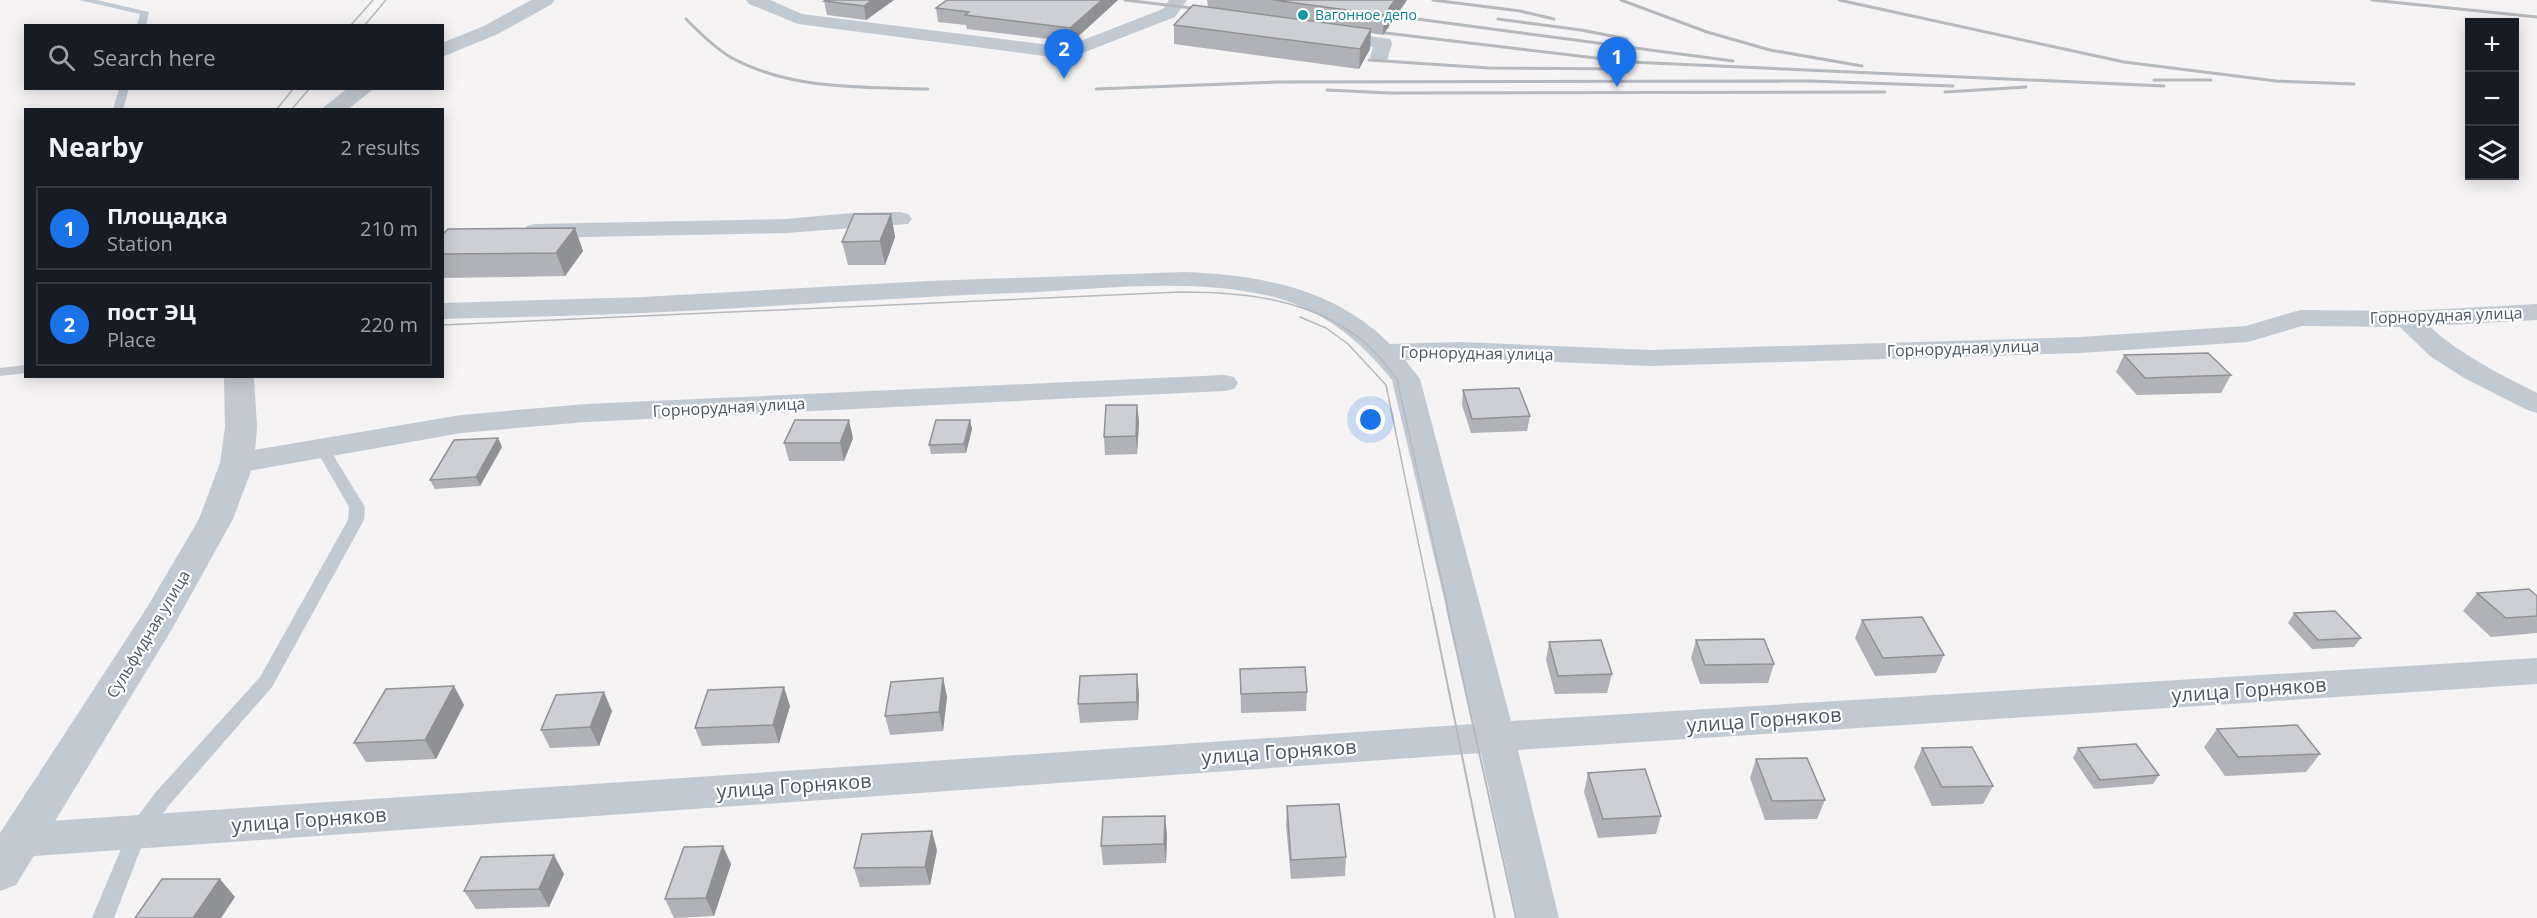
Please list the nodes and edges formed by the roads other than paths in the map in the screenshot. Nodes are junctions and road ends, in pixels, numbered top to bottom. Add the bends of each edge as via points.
1 (82, 0) edge
2 (147, 0) edge
3 (545, 0) edge
4 (755, 0) edge
5 (1174, 6) edge
6 (145, 12) junction
7 (1193, 16) edge
8 (142, 24) edge
9 (1312, 33) edge
10 (444, 50) edge
11 (1380, 57) dead end
12 (123, 90) edge
13 (361, 90) edge
14 (119, 108) edge
15 (335, 108) edge
16 (900, 219) dead end
17 (511, 231) edge
18 (444, 311) edge
19 (2537, 312) edge
20 (2407, 319) junction
21 (1386, 352) junction
22 (24, 369) edge
23 (0, 372) edge
24 (239, 378) edge
25 (1224, 383) dead end
26 (2537, 404) edge
27 (322, 448) junction
28 (237, 463) junction
29 (2537, 671) edge
30 (1496, 737) junction
31 (138, 831) junction
32 (21, 840) junction
33 (0, 871) edge
34 (103, 918) edge
35 (1538, 918) edge

1 - 6 lane
2 - 6 lane
3 - 10 street
4 - 5 street via 798,19 1066,53
5 - 7 street
6 - 8 lane
9 - 11 street via 1383,43
12 - 14 lane
13 - 15 street
16 - 17 street via 786,226
18 - 21 street via 642,305 912,289 1174,281 1238,283 1279,290 1328,309 1364,331
19 - 20 street, Горнорудная улица
20 - 21 street, Горнорудная улица via 2300,318 2248,334 2080,345 1650,358 1461,350
20 - 26 street via 2440,350
21 - 30 street via 1406,379
22 - 23 lane
24 - 28 street, Сульфидная улица via 241,427
25 - 27 street, Горнорудная улица via 586,414 461,424
27 - 28 street, Горнорудная улица
27 - 31 lane via 357,507 356,520 266,682
28 - 32 street, Сульфидная улица via 216,519 159,619
29 - 30 street, улица Горняков
30 - 31 street, улица Горняков
30 - 35 street
31 - 32 street, улица Горняков
31 - 34 lane
32 - 33 street, Сульфидная улица

